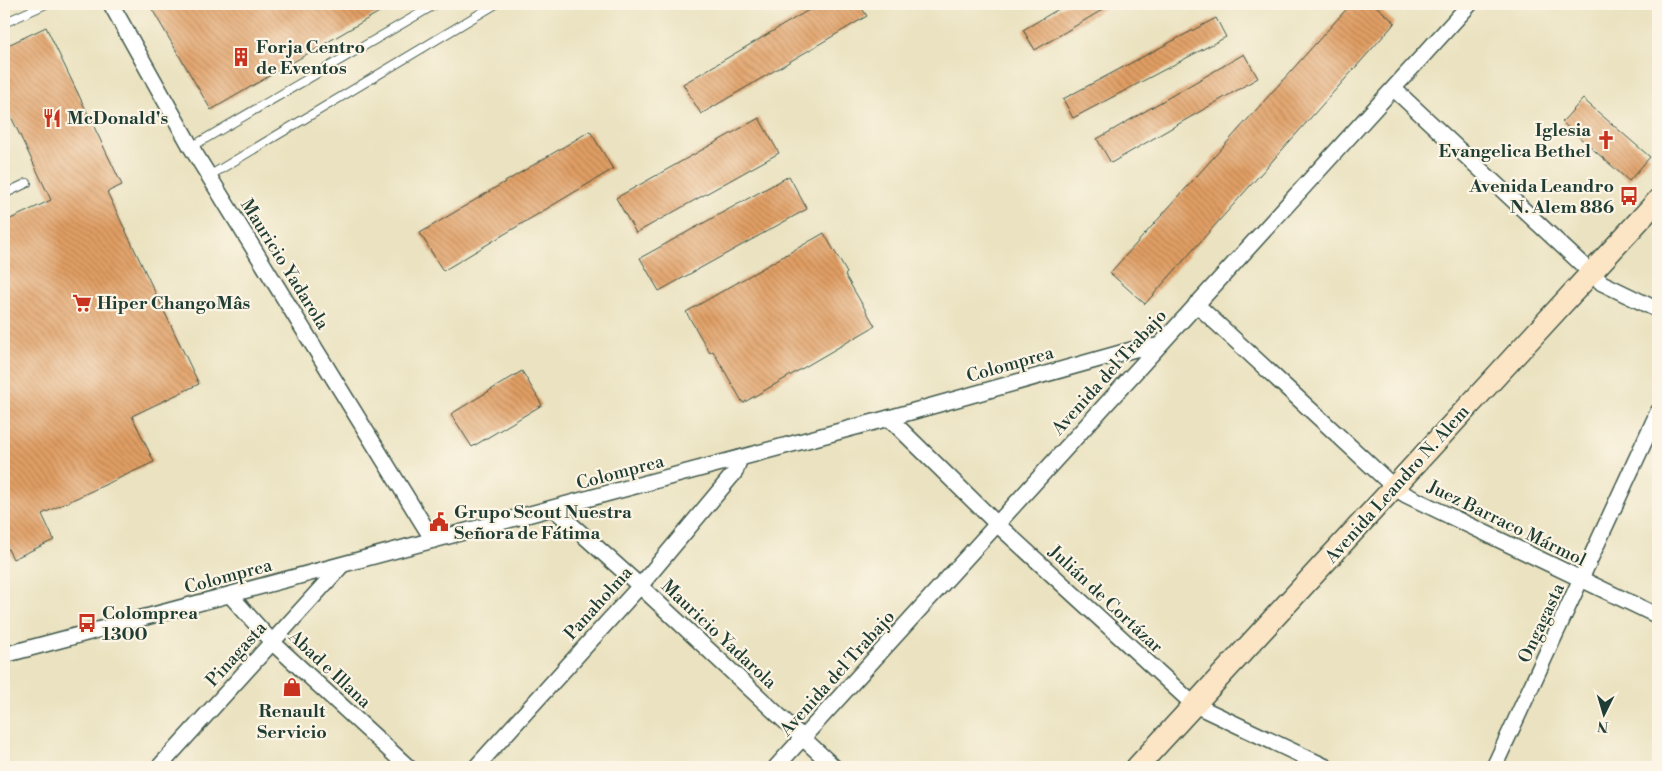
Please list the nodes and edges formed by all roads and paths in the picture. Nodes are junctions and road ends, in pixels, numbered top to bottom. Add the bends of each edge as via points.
1 (46, 4) edge
2 (111, 4) edge
3 (436, 4) edge
4 (495, 4) edge
5 (1470, 4) edge
6 (4, 23) edge
7 (1394, 89) junction
8 (191, 147) junction
9 (209, 176) junction
10 (27, 183) dead end
11 (4, 194) edge
12 (1658, 200) edge
13 (1591, 273) junction
14 (1196, 304) junction
15 (1658, 310) edge
16 (1158, 346) junction
17 (1658, 412) edge
18 (889, 418) junction
19 (740, 458) junction
20 (1395, 488) junction
21 (554, 509) junction
22 (997, 524) junction
23 (433, 540) junction
24 (342, 565) junction
25 (1581, 580) junction
26 (640, 586) junction
27 (230, 595) junction
28 (1658, 616) edge
29 (272, 642) junction
30 (4, 655) edge
31 (1193, 704) junction
32 (803, 738) junction
33 (159, 767) edge
34 (408, 767) edge
35 (476, 767) edge
36 (776, 767) edge
37 (834, 767) edge
38 (1137, 767) edge
39 (1326, 767) edge
40 (1494, 767) edge

1 - 6 lane
2 - 8 street, Mauricio Yadarola
3 - 8 lane
4 - 9 lane
5 - 7 street, Avenida del Trabajo
7 - 13 street
7 - 14 street, Avenida del Trabajo
8 - 9 street, Mauricio Yadarola
9 - 23 street, Mauricio Yadarola
10 - 11 lane
12 - 13 main road, Avenida Leandro N. Alem
13 - 15 street via 1602,283
13 - 20 main road, Avenida Leandro N. Alem
14 - 16 street, Avenida del Trabajo
14 - 20 street, Juez Barraco Mármol
16 - 18 street, Colomprea via 1134,348
16 - 22 street, Avenida del Trabajo
17 - 25 street, Ongagasta
18 - 19 street, Colomprea
18 - 22 street, Julián de Cortázar
19 - 21 street, Colomprea
19 - 26 street, Panaholma via 735,472
20 - 25 street, Juez Barraco Mármol
20 - 31 main road, Avenida Leandro N. Alem
21 - 23 street, Colomprea
21 - 26 street, Mauricio Yadarola
22 - 31 street, Julián de Cortázar
22 - 32 street, Avenida del Trabajo
23 - 24 street, Colomprea
24 - 27 street, Colomprea
24 - 29 street, Pinagasta
25 - 28 street, Juez Barraco Mármol
25 - 40 street, Ongagasta
26 - 32 street, Mauricio Yadarola
26 - 35 street, Panaholma
27 - 29 street, Abad e Illana
27 - 30 street, Colomprea
29 - 33 street, Pinagasta
29 - 34 street, Abad e Illana
31 - 38 main road, Avenida Leandro N. Alem
31 - 39 street, Julián de Cortázar
32 - 36 street, Avenida del Trabajo
32 - 37 street, Mauricio Yadarola

